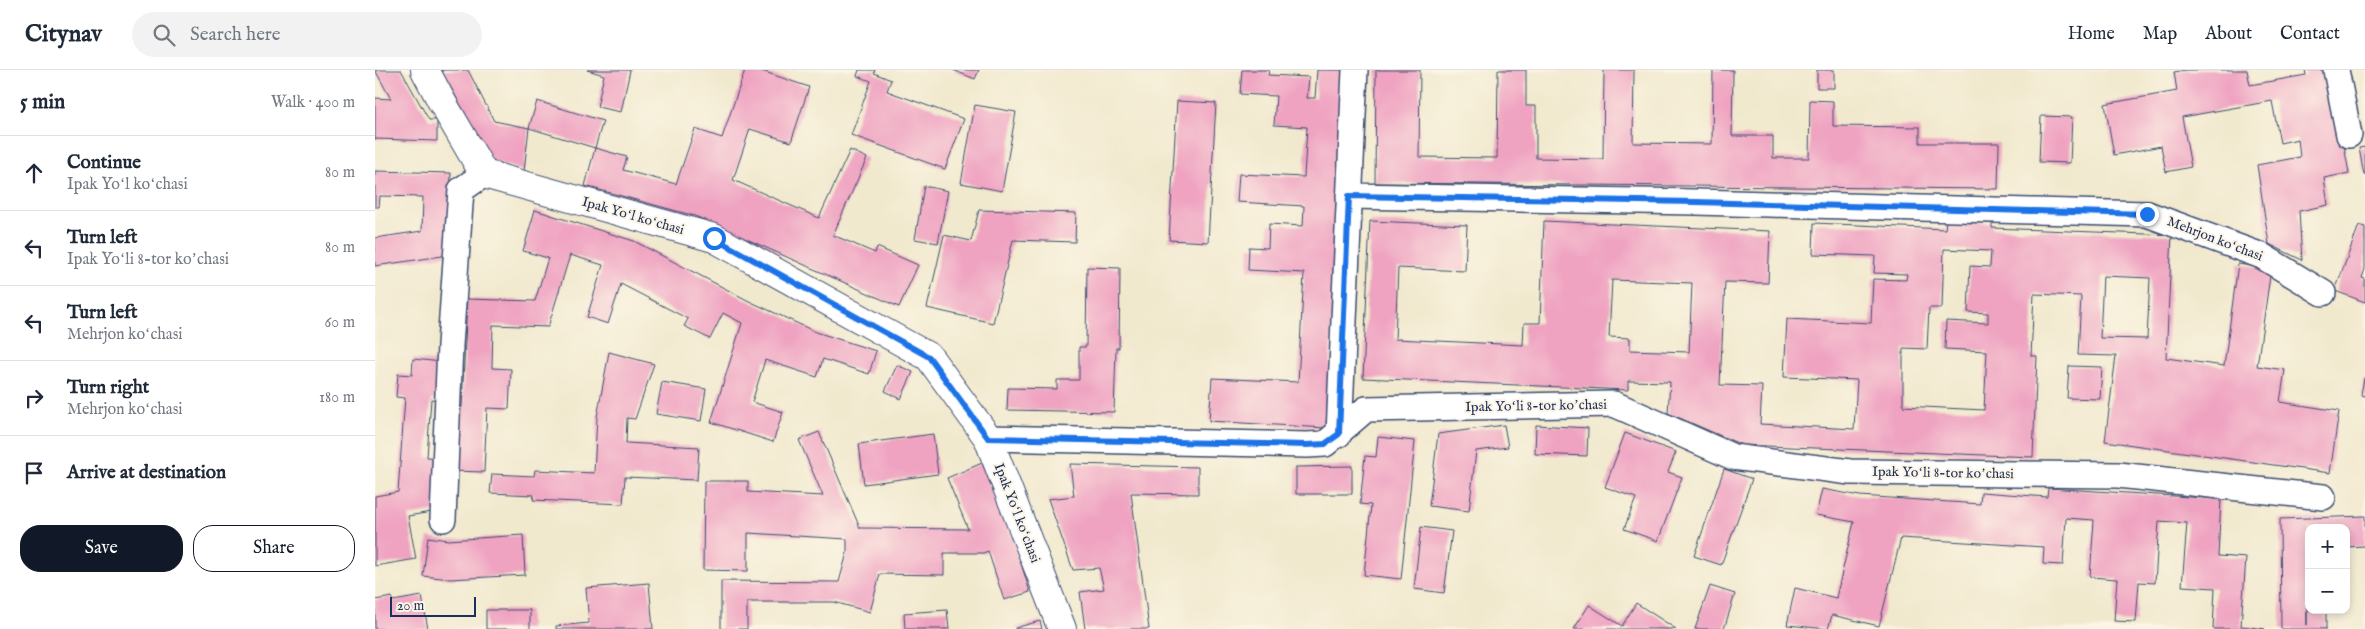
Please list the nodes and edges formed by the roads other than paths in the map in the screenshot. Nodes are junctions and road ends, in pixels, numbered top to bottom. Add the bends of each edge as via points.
1 (425, 70) edge
2 (1355, 70) edge
3 (2336, 70) edge
4 (2349, 135) dead end
5 (484, 174) junction
6 (1349, 196) junction
7 (2323, 293) dead end
8 (1339, 434) junction
9 (988, 438) junction
10 (2323, 497) dead end
11 (443, 519) dead end
12 (1062, 629) edge

1 - 5 street
2 - 6 street
3 - 4 street
5 - 9 street, Ipak Yoʻl koʻchasi via 714,238 929,357
5 - 11 street via 461,190 450,345
6 - 7 street, Mehrjon koʻchasi via 2147,214 2262,256
6 - 8 street
8 - 9 street, Ipak Yoʻli 8-tor koʼchasi via 1325,444 1307,445
8 - 10 street, Ipak Yoʻli 8-tor koʼchasi via 1366,408 1613,404 1733,457 1849,472 2118,475
9 - 12 street, Ipak Yoʻl koʻchasi

